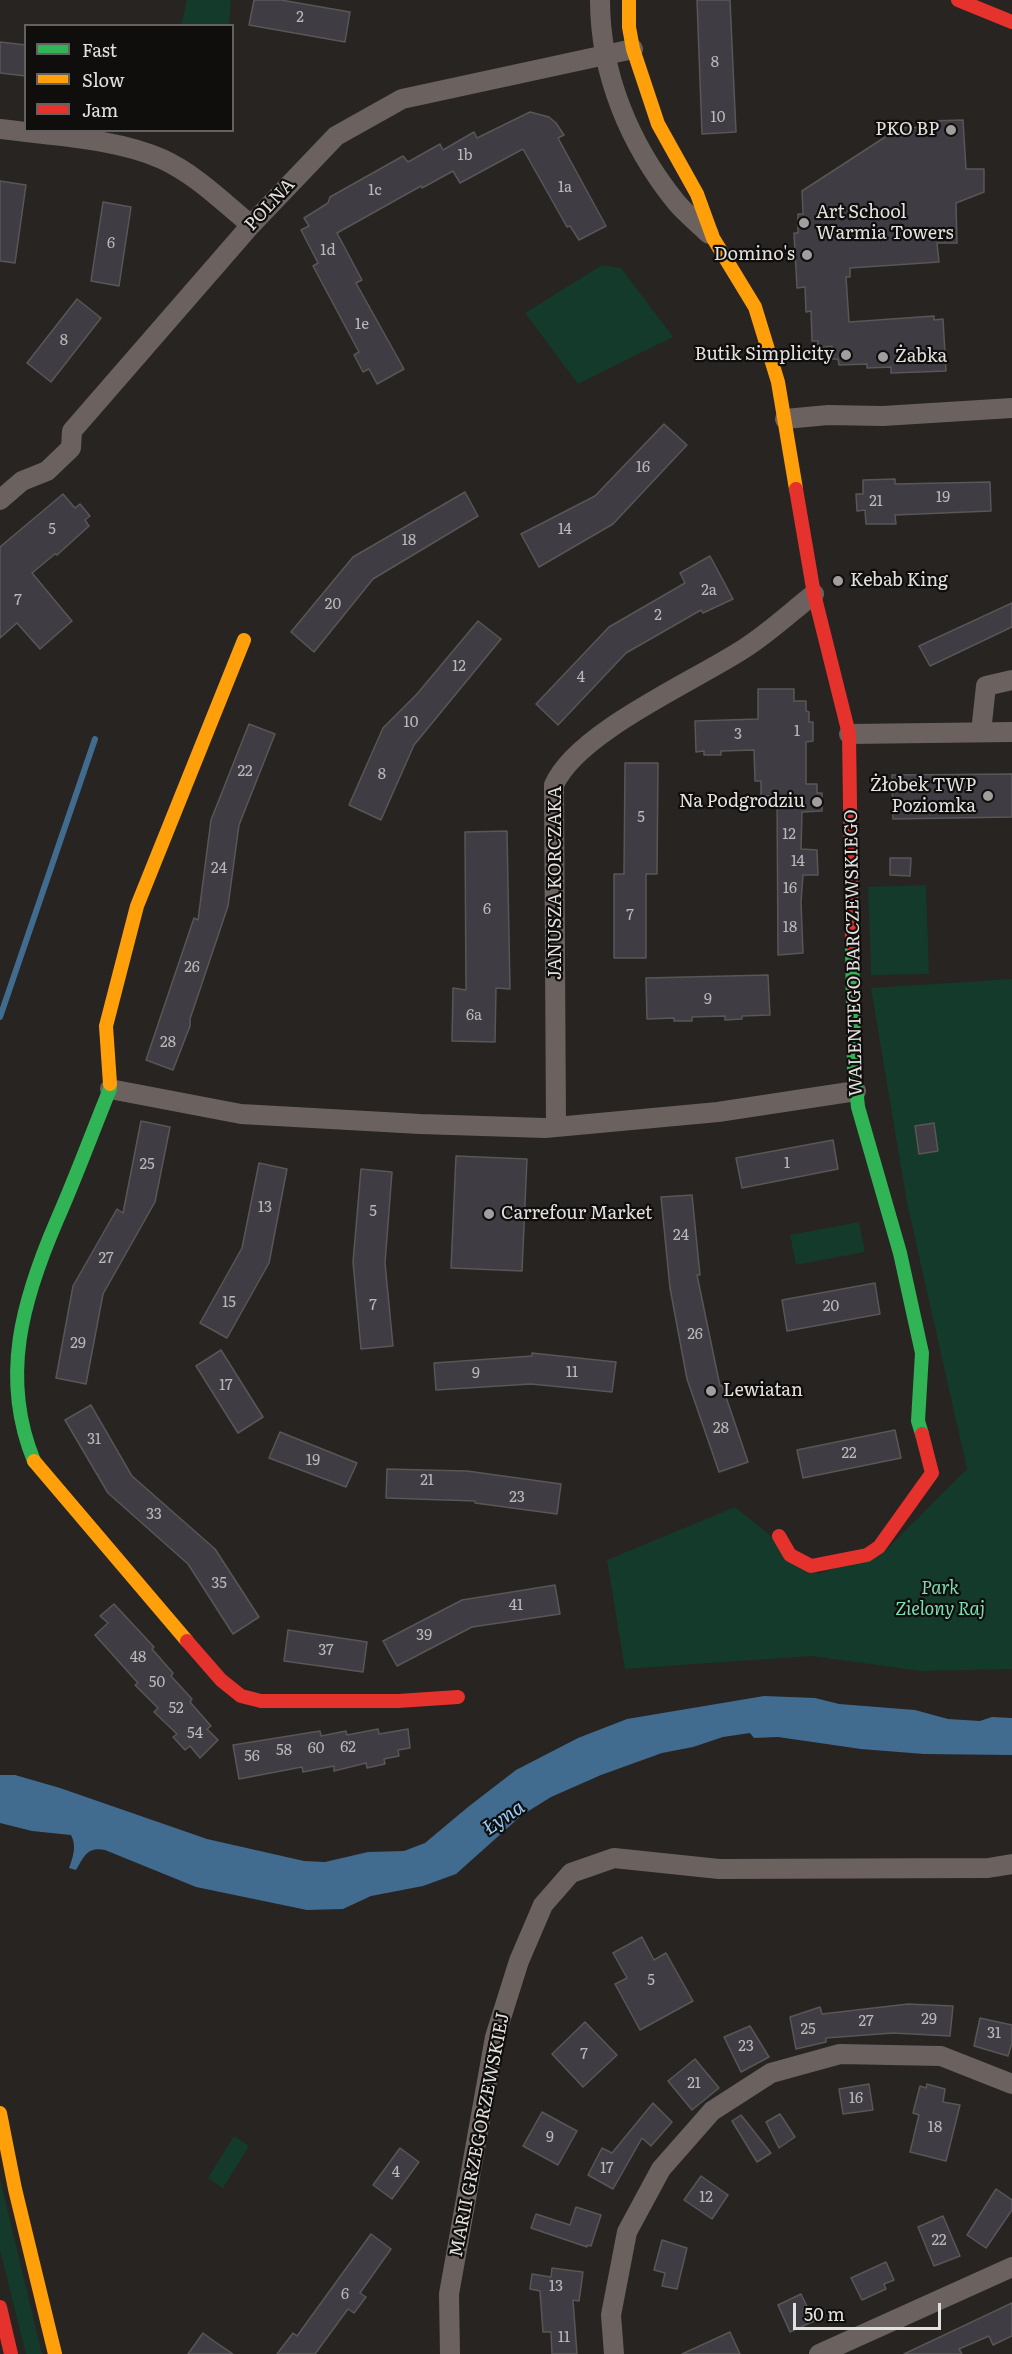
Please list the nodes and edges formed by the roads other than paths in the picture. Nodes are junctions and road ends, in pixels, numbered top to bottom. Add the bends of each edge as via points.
1 (600, 0) edge
2 (629, 0) edge
3 (958, 0) edge
4 (1012, 22) edge
5 (633, 49) junction
6 (604, 55) junction
7 (0, 129) edge
8 (251, 225) junction
9 (714, 238) junction
10 (1012, 408) edge
11 (785, 419) junction
12 (0, 500) edge
13 (814, 594) junction
14 (244, 640) dead end
15 (1012, 680) edge
16 (981, 732) junction
17 (1012, 732) edge
18 (849, 734) junction
19 (110, 1089) junction
20 (856, 1090) junction
21 (556, 1127) junction
22 (780, 1536) dead end
23 (458, 1697) dead end
24 (1012, 1864) edge
25 (1012, 2084) edge
26 (0, 2113) edge
27 (1012, 2267) edge
28 (0, 2307) edge
29 (11, 2354) edge
30 (55, 2354) edge
31 (450, 2354) edge
32 (614, 2354) edge
33 (819, 2354) edge

1 - 6 street, WALENTEGO BARCZEWSKIEGO
2 - 5 street, WALENTEGO BARCZEWSKIEGO
3 - 4 street
5 - 6 street, POLNA
5 - 9 street, WALENTEGO BARCZEWSKIEGO via 658,124 697,194
6 - 8 street, POLNA via 402,99 336,136
6 - 9 street, WALENTEGO BARCZEWSKIEGO via 626,121 650,165 677,203
7 - 8 street via 120,146 163,160
8 - 12 street, POLNA via 72,431 71,448 47,471 22,481
9 - 11 street, WALENTEGO BARCZEWSKIEGO via 755,307 773,359
10 - 11 street
11 - 13 street, WALENTEGO BARCZEWSKIEGO
13 - 18 street, WALENTEGO BARCZEWSKIEGO
13 - 21 street, JANUSZA KORCZAKA via 744,648 594,737 558,775 554,785
14 - 19 street via 137,906 106,1026
15 - 16 street via 986,686
16 - 17 street
16 - 18 street
18 - 20 street, WALENTEGO BARCZEWSKIEGO
19 - 21 street via 241,1114
19 - 23 street via 28,1284 12,1335 6,1388 23,1445 41,1472 221,1680 241,1696 261,1701
20 - 21 street via 718,1112
20 - 22 street, WALENTEGO BARCZEWSKIEGO via 900,1252 922,1353 918,1421 932,1473 879,1547 867,1555 811,1566 790,1555
24 - 31 street, MARII GRZEGORZEWSKIEJ via 988,1868 719,1869 614,1858 570,1873 543,1905 519,1961 495,2037 449,2294
25 - 32 street via 942,2056 840,2054 771,2073 712,2111 661,2169 627,2232 611,2314
26 - 30 street
27 - 33 street
28 - 29 street

